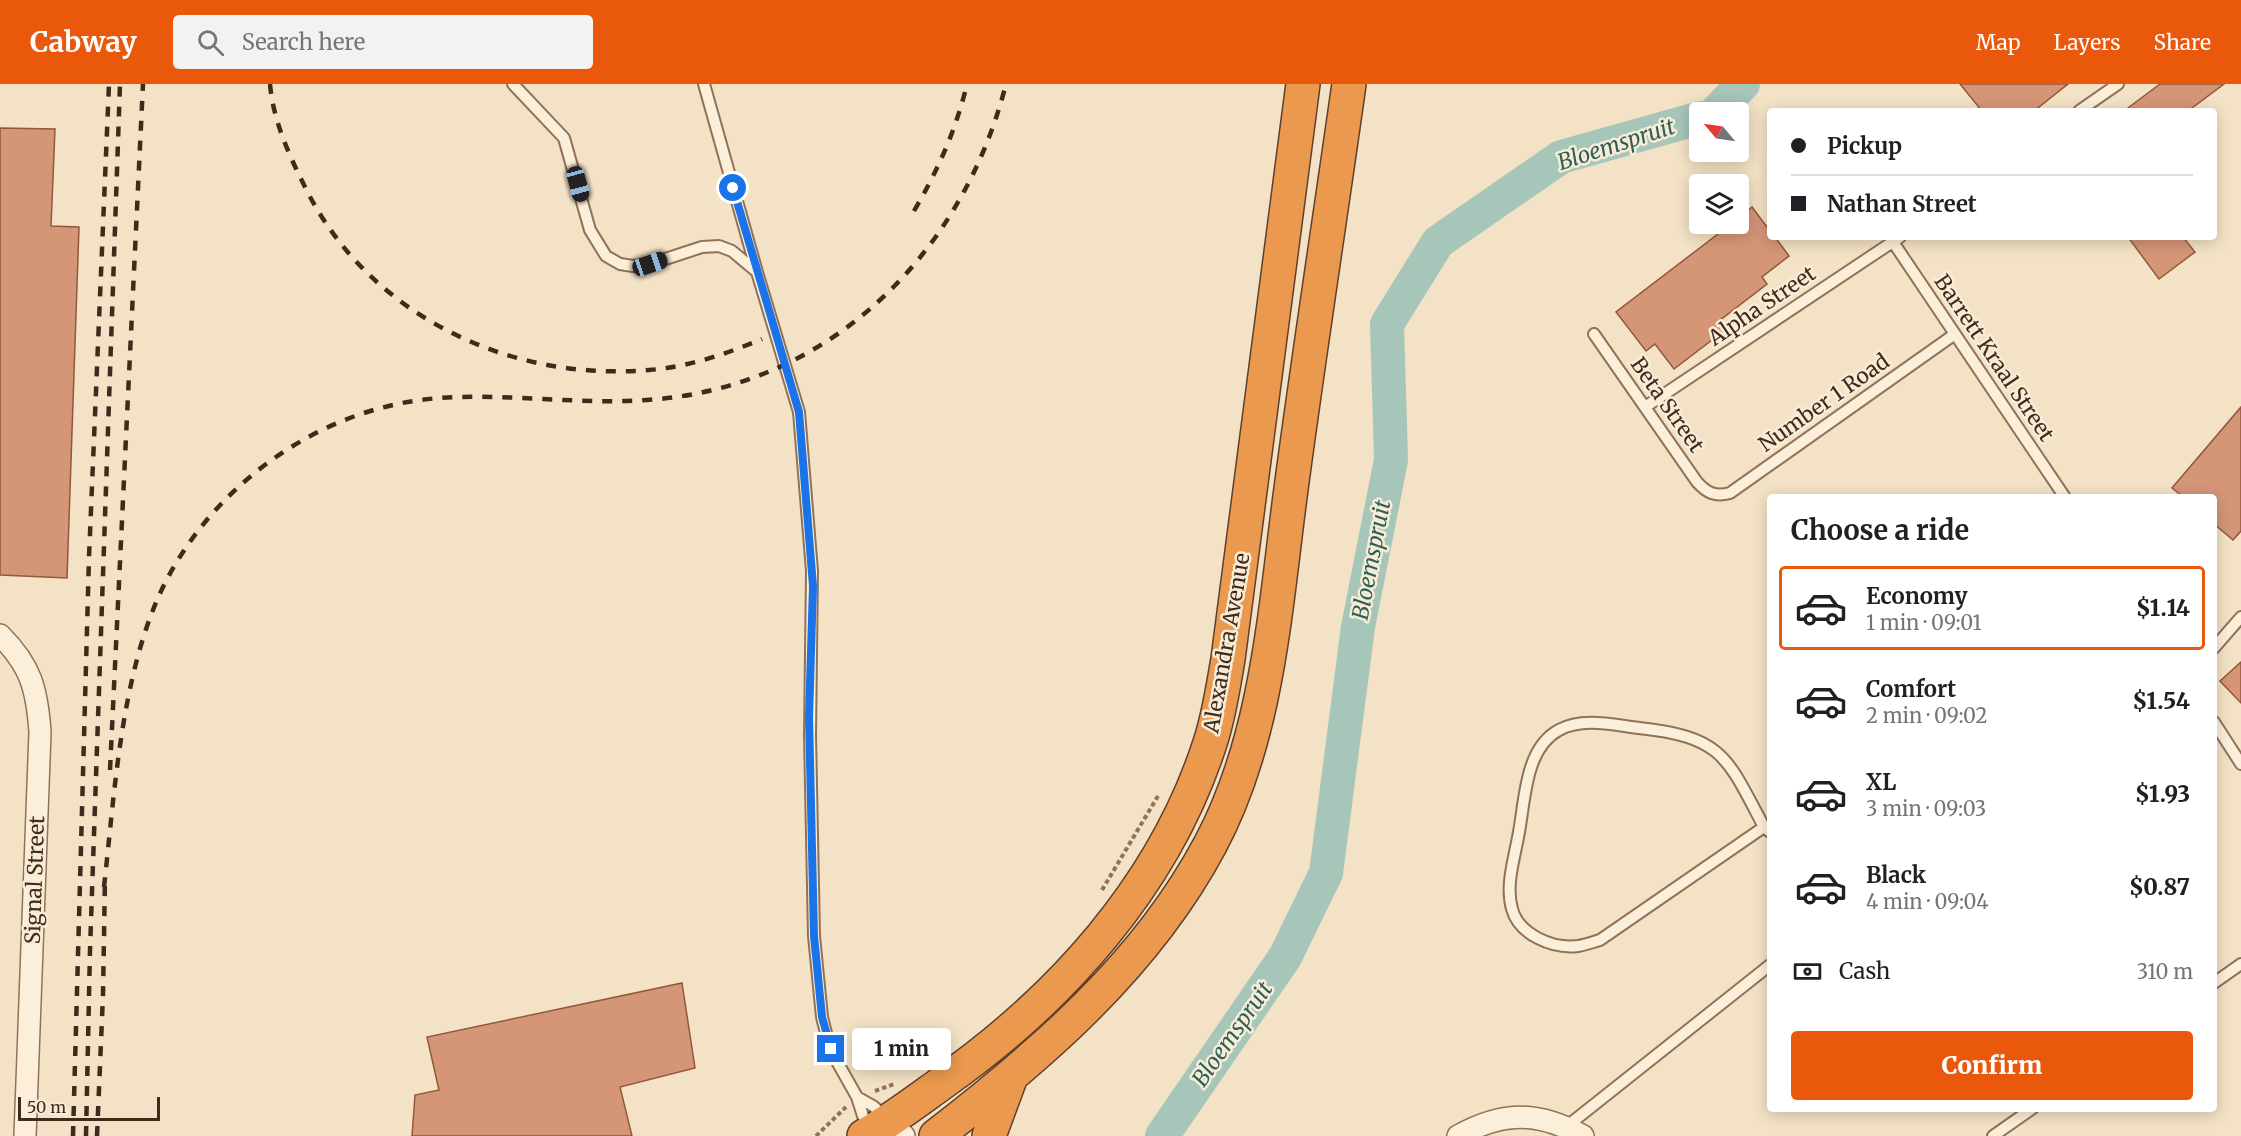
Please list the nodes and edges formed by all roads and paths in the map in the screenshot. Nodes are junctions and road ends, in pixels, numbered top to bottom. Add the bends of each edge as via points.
1 (513, 84) edge
2 (704, 84) edge
3 (1303, 84) edge
4 (1349, 84) edge
5 (2118, 84) edge
6 (2083, 108) edge
7 (1895, 240) edge
8 (1897, 240) edge
9 (757, 272) junction
10 (1594, 334) dead end
11 (1954, 334) junction
12 (1645, 407) junction
13 (2063, 494) edge
14 (1712, 495) joint
15 (2241, 617) edge
16 (0, 634) edge
17 (2217, 645) edge
18 (2217, 727) edge
19 (2241, 764) edge
20 (1161, 791) dead end
21 (1767, 830) edge
22 (1099, 896) dead end
23 (2241, 964) edge
24 (1767, 968) edge
25 (2217, 981) edge
26 (1010, 1079) junction
27 (901, 1080) dead end
28 (857, 1097) junction
29 (2027, 1112) edge
30 (1575, 1131) edge
31 (882, 1132) edge
32 (25, 1136) edge
33 (816, 1136) edge
34 (936, 1136) edge
35 (989, 1136) edge
36 (1458, 1136) edge
37 (1993, 1136) edge

1 - 9 lane via 564,138 590,230 606,256 633,266 719,246 732,250
2 - 9 lane
3 - 31 highway, Alexandra Avenue via 1228,659 1215,724 1197,778 1137,890 1078,965 1028,1017
4 - 26 highway, Alexandra Avenue via 1270,649 1245,757 1230,802 1189,883 1112,982
5 - 6 lane
7 - 12 lane, Alpha Street
8 - 11 lane, Barrett Kraal Street
9 - 28 lane via 799,412 812,571 810,735 817,980 831,1049
10 - 12 lane, Beta Street
11 - 13 lane, Barrett Kraal Street
11 - 14 lane, Number 1 Road via 1730,493
12 - 14 lane, Beta Street via 1697,482
15 - 17 lane
16 - 32 street, Signal Street via 29,673 38,698 40,732
18 - 19 lane
20 - 22 path
21 - 21 lane via 1733,767 1717,751 1673,732 1575,723 1557,731 1542,745 1530,771 1510,884 1512,909 1521,926 1538,939 1555,945 1577,946 1600,940
23 - 25 lane
24 - 30 lane
26 - 34 highway, Alexandra Avenue
26 - 35 highway
27 - 28 path
28 - 31 lane via 863,1116
28 - 31 lane via 873,1106
28 - 33 path
29 - 37 lane
30 - 36 street via 1542,1118 1509,1116 1480,1124

